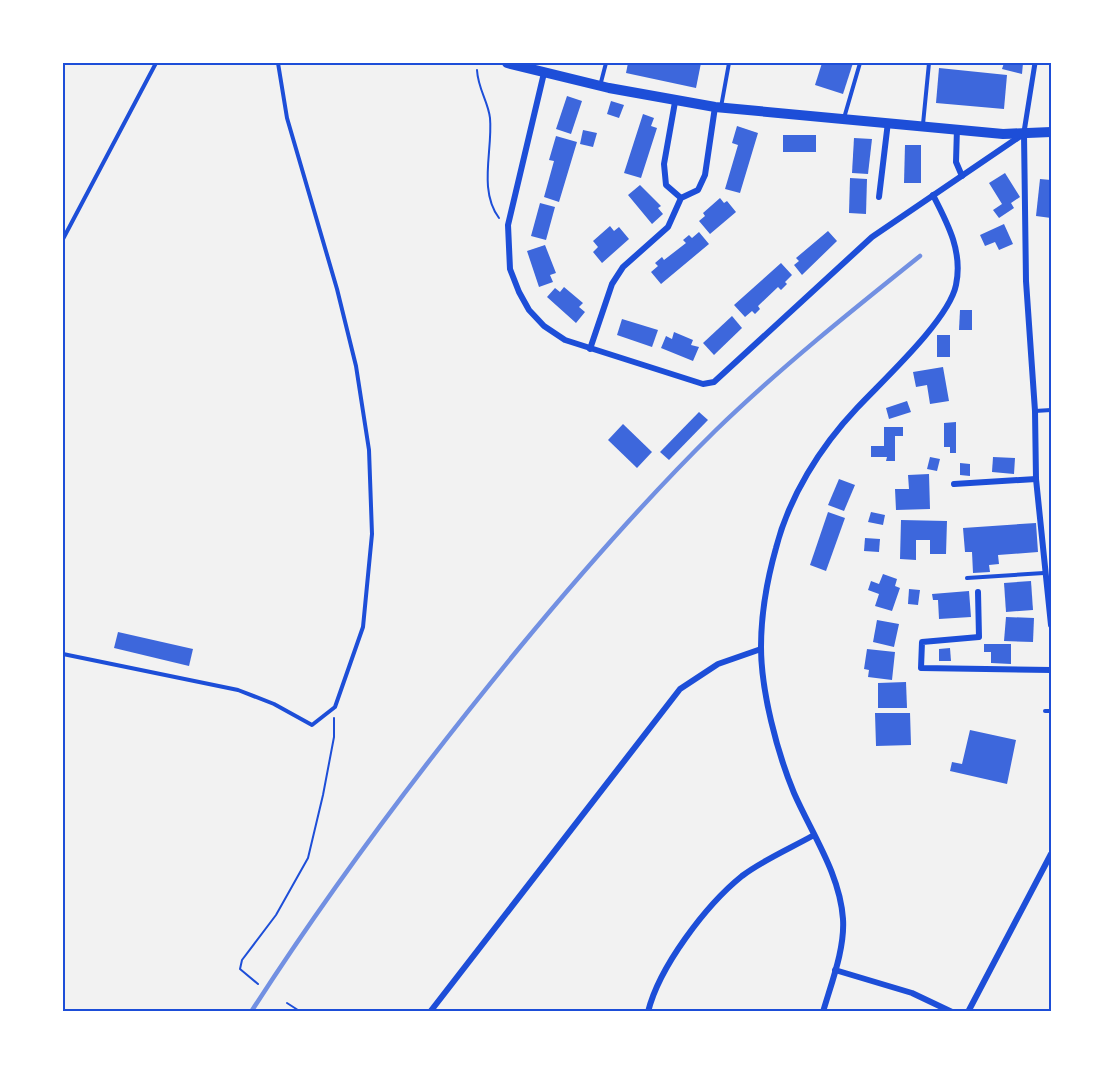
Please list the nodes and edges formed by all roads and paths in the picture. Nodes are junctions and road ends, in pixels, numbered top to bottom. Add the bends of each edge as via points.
1 (156, 63) edge
2 (278, 63) edge
3 (507, 63) edge
4 (606, 63) edge
5 (729, 63) edge
6 (860, 63) edge
7 (929, 63) edge
8 (1035, 63) edge
9 (477, 70) dead end
10 (544, 73) junction
11 (600, 86) junction
12 (675, 102) junction
13 (718, 107) junction
14 (844, 118) junction
15 (888, 122) junction
16 (923, 125) junction
17 (957, 128) junction
18 (1051, 132) edge
19 (1024, 134) junction
20 (962, 176) junction
21 (933, 195) junction
22 (879, 197) dead end
23 (681, 198) junction
24 (502, 223) dead end
25 (63, 239) edge
26 (590, 348) junction
27 (1051, 410) edge
28 (1035, 411) junction
29 (1036, 478) junction
30 (954, 484) dead end
31 (1044, 573) junction
32 (967, 578) dead end
33 (978, 592) dead end
34 (1051, 625) edge
35 (760, 649) junction
36 (63, 654) edge
37 (1051, 670) edge
38 (334, 707) junction
39 (1045, 711) dead end
40 (1051, 711) edge
41 (814, 835) junction
42 (1051, 854) edge
43 (835, 970) junction
44 (258, 984) dead end
45 (287, 1003) dead end
46 (301, 1012) edge
47 (430, 1012) edge
48 (648, 1012) edge
49 (823, 1012) edge
50 (952, 1012) edge
51 (968, 1012) edge

1 - 25 lane
2 - 38 lane via 287,118 356,366 369,450 372,534 363,627
3 - 10 street
4 - 11 lane
5 - 13 lane
6 - 14 lane
7 - 16 lane
8 - 19 street
9 - 24 path via 481,97 490,119 488,182 496,215
10 - 11 street
10 - 26 street via 509,216 510,269 529,310 544,326 565,340
11 - 12 street
12 - 13 street
12 - 23 street via 664,164 666,185
13 - 14 street
13 - 23 street via 705,175 698,190
14 - 15 street
15 - 16 street
15 - 22 street
16 - 17 street
17 - 19 street
17 - 20 street via 956,162
18 - 19 street
19 - 20 street
19 - 28 street via 1026,281
20 - 21 street
21 - 26 street via 872,237 714,382 703,384
21 - 35 street via 957,248 956,287 933,324 855,410 802,483 776,547
23 - 26 street via 668,227 623,267 612,284
27 - 28 lane
28 - 29 street
29 - 30 street
29 - 31 street
31 - 32 lane
31 - 34 street
33 - 37 street via 979,637 922,642 921,668
35 - 41 street via 781,753
35 - 47 street via 718,664 680,689
36 - 38 lane via 238,690 312,725
38 - 44 path via 334,737 308,858 276,915 242,960 240,969
39 - 40 lane
41 - 43 street via 840,896 844,922
41 - 48 street via 743,875 720,896 702,916 665,973
42 - 51 street
43 - 49 street
43 - 50 street via 912,993
45 - 46 path

